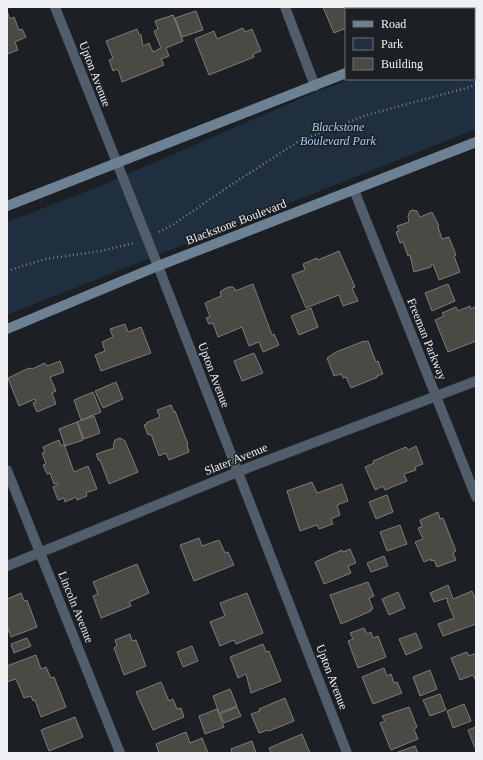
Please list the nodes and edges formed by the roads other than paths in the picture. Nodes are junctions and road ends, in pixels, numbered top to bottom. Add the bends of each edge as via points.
1 (55, 7) edge
2 (284, 7) edge
3 (345, 73) edge
4 (315, 86) junction
5 (476, 142) edge
6 (116, 163) junction
7 (354, 190) junction
8 (7, 206) edge
9 (158, 266) junction
10 (7, 329) edge
11 (476, 381) edge
12 (436, 396) junction
13 (7, 470) edge
14 (238, 472) junction
15 (476, 497) edge
16 (41, 553) junction
17 (7, 566) edge
18 (120, 753) edge
19 (347, 753) edge

1 - 6 street, Upton Avenue
2 - 4 street
3 - 4 main road
4 - 6 main road
5 - 7 main road, Blackstone Boulevard
6 - 8 main road
6 - 9 street, Upton Avenue
7 - 9 main road, Blackstone Boulevard
7 - 12 street, Freeman Parkway
9 - 10 main road, Blackstone Boulevard
9 - 14 street, Upton Avenue
11 - 12 street, Slater Avenue
12 - 14 street, Slater Avenue
12 - 15 street, Freeman Parkway
13 - 16 street, Lincoln Avenue
14 - 16 street, Slater Avenue
14 - 19 street, Upton Avenue
16 - 17 street, Slater Avenue
16 - 18 street, Lincoln Avenue

